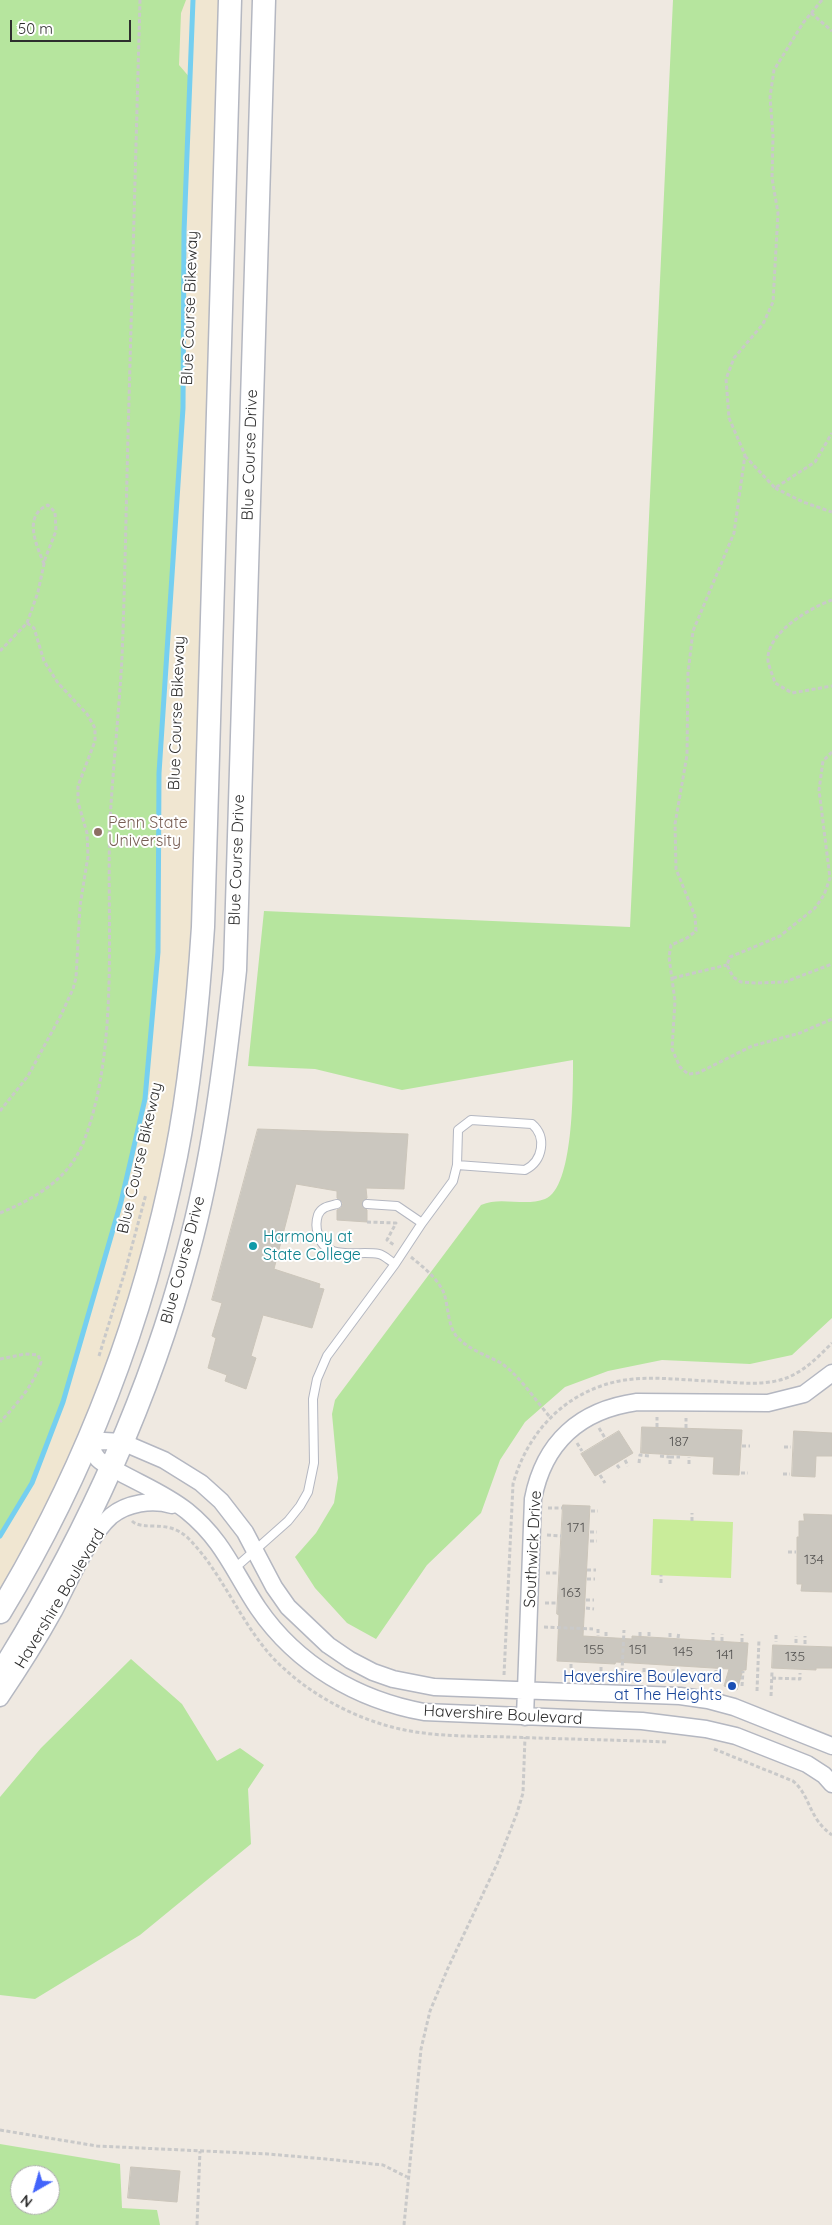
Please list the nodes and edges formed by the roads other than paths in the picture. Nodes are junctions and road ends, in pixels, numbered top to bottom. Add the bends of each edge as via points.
1 (230, 0) edge
2 (264, 0) edge
3 (457, 1165) junction
4 (337, 1204) dead end
5 (367, 1204) dead end
6 (422, 1223) junction
7 (395, 1264) junction
8 (832, 1373) edge
9 (122, 1442) junction
10 (87, 1443) junction
11 (111, 1468) junction
12 (186, 1510) junction
13 (254, 1550) junction
14 (235, 1568) junction
15 (0, 1612) edge
16 (0, 1675) edge
17 (525, 1692) junction
18 (0, 1698) edge
19 (525, 1717) junction
20 (832, 1746) edge
21 (832, 1784) edge

1 - 10 main road, Blue Course Drive via 206,828 197,1016 176,1156 163,1213 122,1354
2 - 9 main road, Blue Course Drive via 235,970 220,1093 195,1225 171,1310
3 - 3 lane via 525,1170 534,1166 540,1155 542,1138 532,1124 470,1120 458,1130
3 - 6 lane via 453,1182
4 - 7 lane via 325,1207 318,1214 316,1228 319,1241 338,1253 380,1254
5 - 6 lane via 397,1206
6 - 7 lane
7 - 13 lane via 327,1356 317,1379 313,1399 314,1463 308,1492 288,1521
8 - 17 street, Southwick Drive via 803,1395 768,1403 637,1402 616,1405 595,1413 557,1442 536,1481 533,1500
9 - 10 street, Havershire Boulevard
9 - 11 main road, Blue Course Drive
9 - 13 street, Havershire Boulevard via 164,1460 201,1483 231,1513
10 - 11 street, Havershire Boulevard via 99,1460
10 - 15 main road, Blue Course Drive via 52,1518
11 - 12 street, Havershire Boulevard
11 - 16 main road, Blue Course Drive via 52,1588
12 - 14 street, Havershire Boulevard via 208,1530
12 - 18 street, Havershire Boulevard via 147,1502 111,1516 98,1531 50,1618
13 - 14 lane
13 - 17 street, Havershire Boulevard via 288,1607 328,1645 350,1660 373,1672 414,1684
14 - 19 street, Havershire Boulevard via 272,1627 303,1658 342,1685 383,1702 418,1711
17 - 19 street, Southwick Drive
17 - 20 street, Havershire Boulevard via 680,1696 708,1700 758,1715
19 - 21 street, Havershire Boulevard via 642,1721 706,1729 736,1736 807,1764 824,1774

